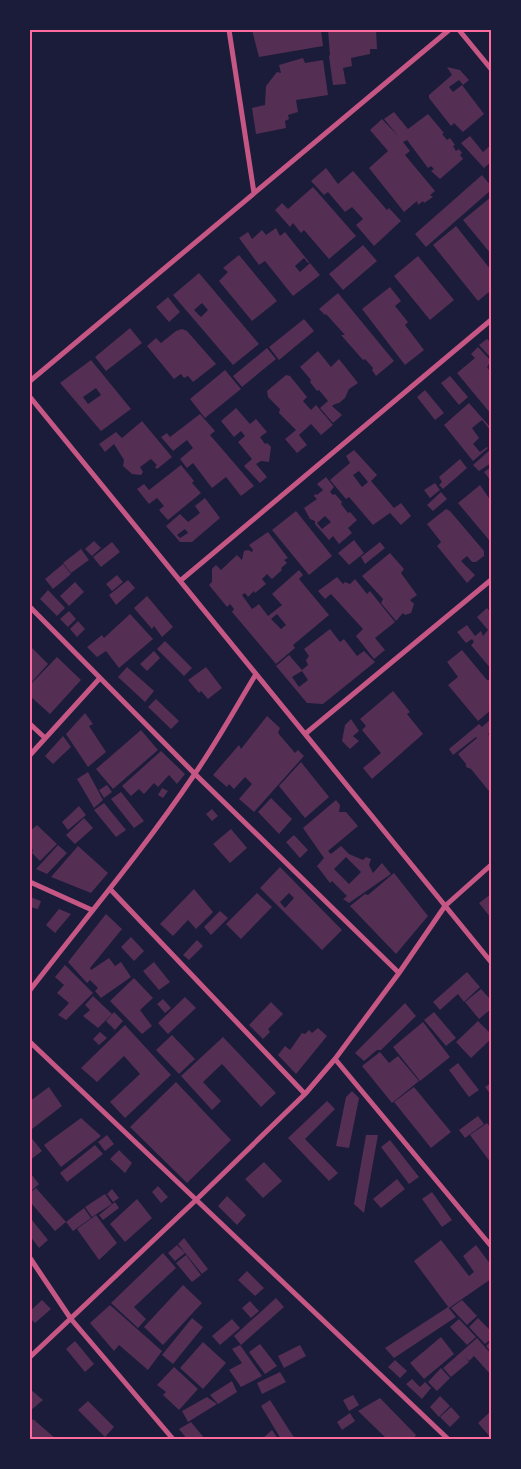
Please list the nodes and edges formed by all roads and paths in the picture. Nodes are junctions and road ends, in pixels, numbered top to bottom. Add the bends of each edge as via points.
1 (229, 30) edge
2 (449, 30) edge
3 (459, 30) edge
4 (491, 69) edge
5 (254, 194) junction
6 (491, 320) edge
7 (30, 381) edge
8 (30, 397) edge
9 (491, 580) edge
10 (180, 581) junction
11 (30, 607) edge
12 (256, 674) junction
13 (100, 678) junction
14 (30, 724) edge
15 (305, 734) junction
16 (44, 738) junction
17 (30, 755) edge
18 (195, 774) junction
19 (491, 865) edge
20 (30, 882) edge
21 (110, 890) junction
22 (445, 906) junction
23 (92, 910) junction
24 (491, 962) edge
25 (399, 973) junction
26 (30, 990) edge
27 (30, 1042) edge
28 (335, 1059) junction
29 (305, 1094) junction
30 (197, 1199) junction
31 (491, 1246) edge
32 (30, 1258) edge
33 (71, 1319) junction
34 (30, 1357) edge
35 (173, 1439) edge
36 (448, 1439) edge

1 - 5 street
2 - 5 street
3 - 4 street
5 - 7 street
6 - 10 street
8 - 10 street
9 - 15 street
10 - 12 street
11 - 13 street
12 - 15 street
12 - 18 street
13 - 16 street
13 - 18 street
14 - 16 street
15 - 22 street
16 - 17 street
18 - 21 street
18 - 25 street
19 - 22 street
20 - 23 street
21 - 23 street
21 - 29 street
22 - 24 street
22 - 25 street
23 - 26 street
25 - 28 street
27 - 30 street
28 - 29 street
28 - 31 street
29 - 30 street
30 - 33 street
30 - 36 street
32 - 33 street
33 - 34 street
33 - 35 street

